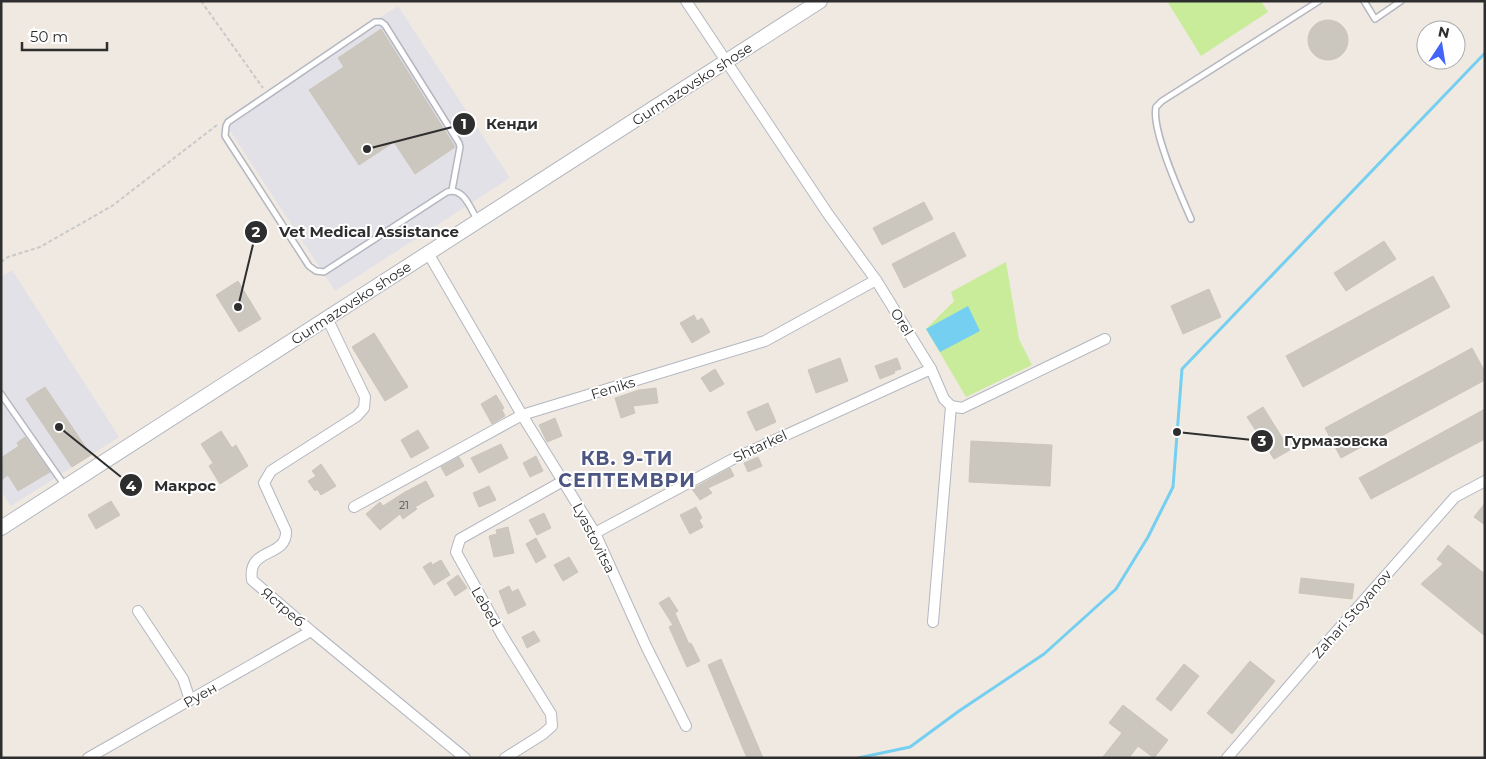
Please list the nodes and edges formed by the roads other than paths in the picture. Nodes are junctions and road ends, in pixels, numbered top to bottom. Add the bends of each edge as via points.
1 (686, 1) edge
2 (820, 1) edge
3 (1319, 1) edge
4 (1364, 1) edge
5 (1401, 1) edge
6 (726, 61) junction
7 (452, 190) junction
8 (1191, 219) dead end
9 (478, 221) junction
10 (428, 253) junction
11 (876, 280) junction
12 (327, 318) junction
13 (1105, 339) dead end
14 (931, 369) junction
15 (1, 394) edge
16 (951, 406) junction
17 (522, 416) junction
18 (563, 481) junction
19 (1485, 481) edge
20 (65, 487) junction
21 (354, 507) dead end
22 (5, 526) edge
23 (594, 534) junction
24 (138, 611) dead end
25 (933, 622) dead end
26 (311, 631) junction
27 (190, 700) junction
28 (686, 726) dead end
29 (88, 758) edge
30 (465, 758) edge
31 (505, 758) edge
32 (1227, 758) edge

1 - 6 street, Orel
2 - 6 street, Gurmazovsko shose
3 - 8 lane via 1156,107 1161,139
4 - 5 lane via 1374,19
6 - 9 street, Gurmazovsko shose
6 - 11 street, Orel
7 - 7 lane via 324,272 316,271 309,266 225,136 226,126 374,22 380,22 385,25 459,143
7 - 9 lane via 462,194
9 - 10 street, Gurmazovsko shose
10 - 12 street, Gurmazovsko shose
10 - 17 street, Lyastovitsa
11 - 14 street, Orel
11 - 17 street, Feniks via 765,341
12 - 20 street, Gurmazovsko shose
12 - 26 street, Ястреб via 365,397 364,408 357,416 271,471 264,483 286,531 286,538 281,545 254,561 250,570 252,580
13 - 16 street via 962,408
14 - 16 street, Orel via 944,399
14 - 23 street, Shtarkel via 731,460
15 - 20 lane
16 - 25 street
17 - 18 street, Lyastovitsa
17 - 21 street, Feniks
18 - 23 street, Lyastovitsa
18 - 31 street, Lebed via 460,539 456,552 551,714 552,726
19 - 32 street, Zahari Stoyanov via 1456,497
20 - 22 street, Gurmazovsko shose
23 - 28 street, Lyastovitsa
24 - 27 street via 183,680
26 - 27 street, Руен
26 - 30 street, Ястреб
27 - 29 street, Руен

